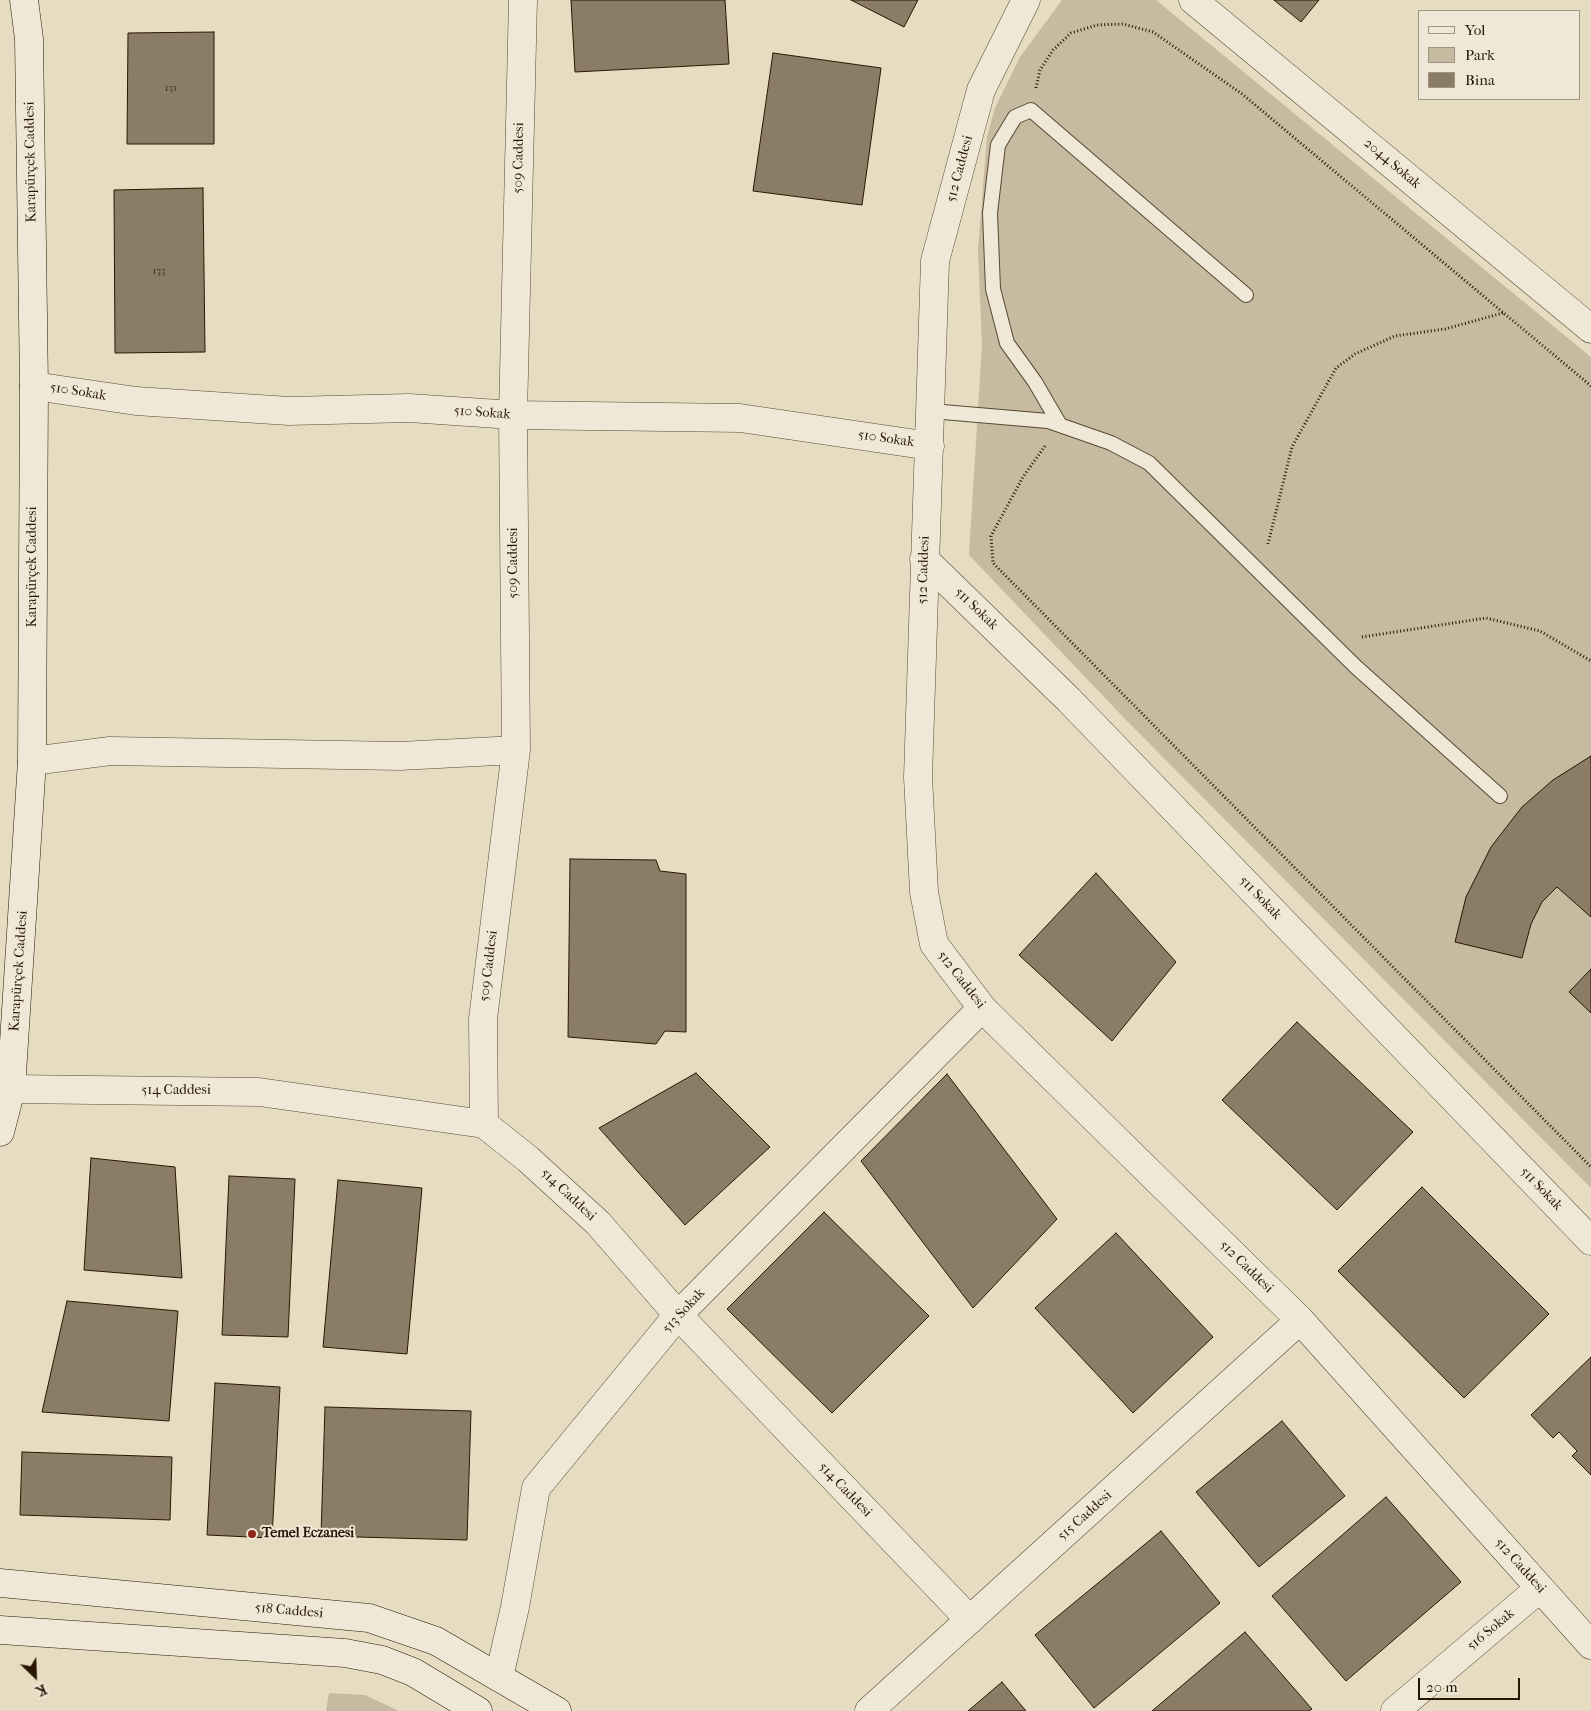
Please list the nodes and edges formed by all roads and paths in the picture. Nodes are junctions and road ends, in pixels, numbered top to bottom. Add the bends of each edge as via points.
1 (24, 0) edge
2 (523, 0) edge
3 (1026, 0) edge
4 (1193, 0) edge
5 (1031, 110) junction
6 (1246, 295) dead end
7 (1503, 313) junction
8 (1591, 329) edge
9 (34, 386) junction
10 (1591, 386) edge
11 (931, 410) junction
12 (513, 415) junction
13 (1060, 425) junction
14 (930, 446) junction
15 (924, 558) junction
16 (1267, 580) junction
17 (1332, 643) junction
18 (1591, 661) edge
19 (516, 750) junction
20 (32, 761) junction
21 (1500, 796) dead end
22 (982, 1008) junction
23 (11, 1089) junction
24 (484, 1124) junction
25 (0, 1132) edge
26 (1591, 1167) edge
27 (1591, 1241) edge
28 (678, 1315) junction
29 (1300, 1320) junction
30 (0, 1583) edge
31 (1540, 1588) junction
32 (970, 1620) junction
33 (0, 1630) edge
34 (1591, 1645) edge
35 (499, 1677) junction
36 (478, 1711) edge
37 (557, 1711) edge
38 (869, 1711) edge
39 (1396, 1711) edge

1 - 9 street, Karapürçek Caddesi via 29,39
2 - 12 street, 509 Caddesi
3 - 11 street, 512 Caddesi via 981,90 935,261
4 - 8 street, 2044 Sokak
5 - 6 lane
5 - 7 path via 1040,70 1053,50 1072,33 1097,25 1123,24 1153,32 1242,94
5 - 13 lane via 1016,117 998,145 990,213 993,289 1007,343
7 - 10 path
7 - 16 path via 1445,329 1395,336 1355,354 1336,368 1292,447 1268,542
9 - 12 street, 510 Sokak via 136,401 288,411 409,408
9 - 20 street, Karapürçek Caddesi
11 - 13 lane via 1048,421
11 - 14 street, 512 Caddesi
12 - 14 street, 510 Sokak via 740,418
12 - 19 street, 509 Caddesi
13 - 16 lane via 1111,443 1149,463
13 - 26 path via 1023,477 991,536 993,562
14 - 15 street, 512 Caddesi
15 - 22 street, 512 Caddesi via 918,777 924,892 934,944
15 - 27 street, 511 Sokak via 1069,700
16 - 17 lane
17 - 18 path via 1486,618 1540,631
17 - 21 lane
19 - 20 street via 400,756 110,751
19 - 24 street, 509 Caddesi via 483,1019
20 - 23 street, Karapürçek Caddesi
22 - 28 street, 513 Sokak
22 - 29 street, 512 Caddesi
23 - 24 street, 514 Caddesi via 259,1092
23 - 25 street, Karapürçek Caddesi
24 - 28 street, 514 Caddesi via 528,1158 598,1223
28 - 32 street, 514 Caddesi
28 - 35 street, 513 Sokak via 536,1488
29 - 31 street, 512 Caddesi
29 - 32 street, 515 Caddesi
30 - 35 street, 518 Caddesi via 369,1618 436,1641
31 - 34 street, 512 Caddesi
31 - 39 street, 516 Sokak
32 - 38 street, 515 Caddesi
33 - 36 street via 345,1653 382,1660 413,1672
35 - 37 street, 518 Caddesi

